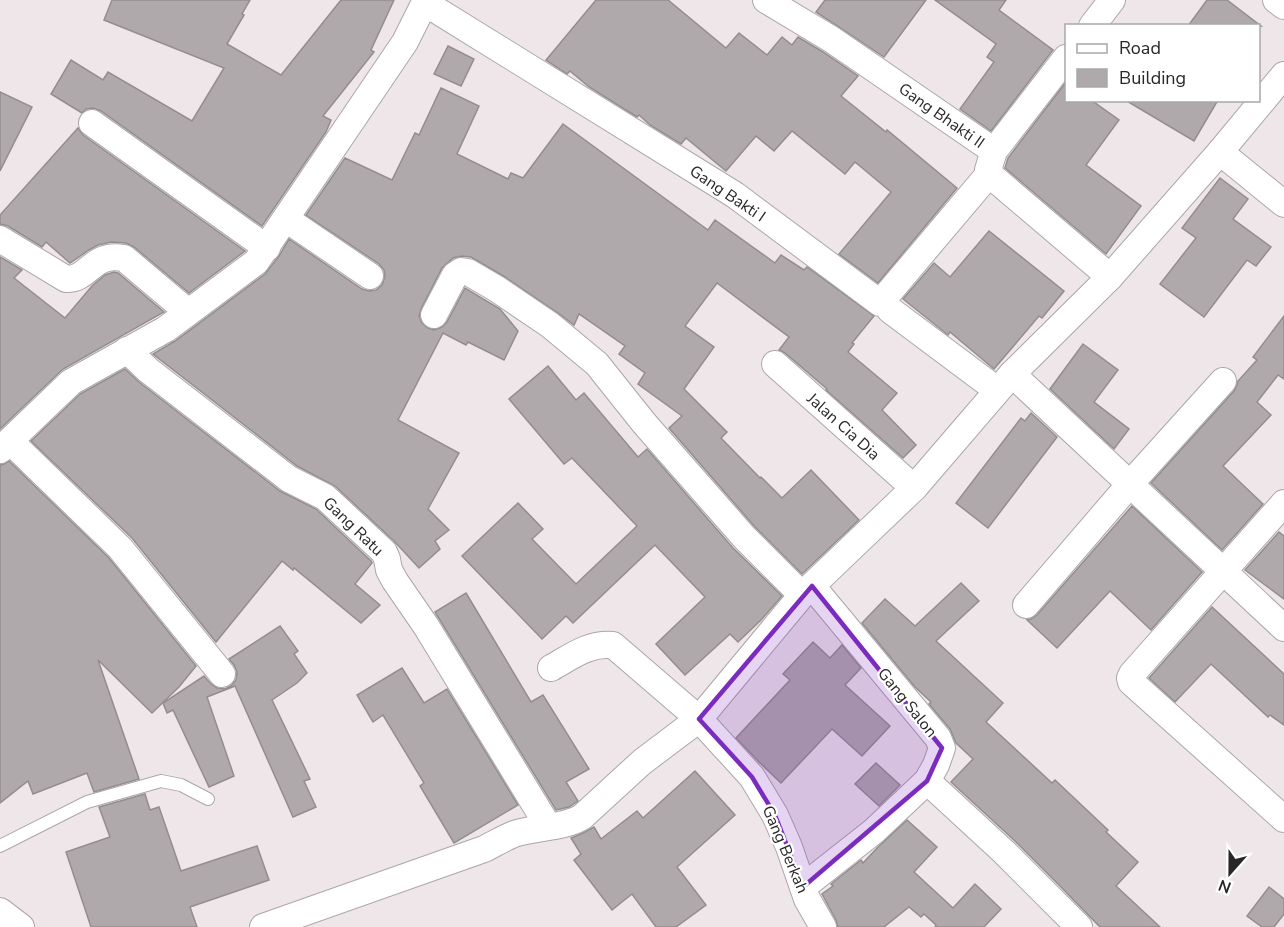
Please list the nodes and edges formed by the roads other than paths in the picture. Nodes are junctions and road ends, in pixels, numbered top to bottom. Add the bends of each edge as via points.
1 (766, 0) edge
2 (1276, 0) edge
3 (426, 1) edge
4 (1284, 6) edge
5 (1065, 59) edge
6 (1284, 75) edge
7 (92, 123) dead end
8 (1220, 152) junction
9 (992, 163) junction
10 (1284, 204) edge
11 (286, 219) junction
12 (0, 239) edge
13 (267, 248) junction
14 (370, 276) dead end
15 (1110, 277) junction
16 (890, 310) dead end
17 (188, 312) junction
18 (434, 315) dead end
19 (127, 350) junction
20 (775, 364) dead end
21 (1223, 381) dead end
22 (1004, 382) junction
23 (5, 446) edge
24 (1130, 484) junction
25 (914, 488) junction
26 (1284, 503) edge
27 (1223, 570) junction
28 (807, 590) junction
29 (1026, 605) dead end
30 (1284, 628) edge
31 (550, 668) dead end
32 (222, 675) dead end
33 (699, 719) junction
34 (927, 781) junction
35 (208, 799) dead end
36 (1284, 819) edge
37 (548, 826) junction
38 (0, 846) edge
39 (803, 887) junction
40 (0, 911) edge
41 (21, 927) edge
42 (263, 927) edge
43 (823, 927) edge
44 (1079, 927) edge

1 - 9 street, Gang Bhakti II via 831,39
2 - 4 street
3 - 9 street, Gang Bakti I via 735,195 880,303
3 - 11 street via 405,42
5 - 9 street
6 - 8 street
7 - 13 street
8 - 10 street
8 - 15 street
9 - 15 street, Gang Bhakti II
11 - 13 street
11 - 14 street
12 - 17 street via 66,279 74,279 101,259 124,258
13 - 17 street via 256,262
15 - 22 street
16 - 22 street
17 - 19 street
18 - 28 street, Gang Salon via 455,275 461,271 497,288 550,325 597,364 744,537
19 - 23 street via 72,382
19 - 37 street, Gang Ratu via 289,479 325,497 384,552 403,595
20 - 25 street, Jalan Cia Dia
21 - 24 street
22 - 24 street
22 - 25 street
23 - 32 street via 120,548
24 - 27 street
24 - 29 street
25 - 28 street
26 - 27 street
27 - 30 street
27 - 36 street via 1130,678
28 - 33 street
28 - 34 street, Gang Salon via 938,738 942,748
31 - 33 street, Gang Berkah via 587,648 613,645
33 - 37 street via 642,762 582,817 572,823
33 - 39 street, Gang Berkah via 752,777 775,815
34 - 39 street, Gang Salon via 874,831
34 - 44 street
35 - 38 lane via 181,785 161,781 87,802
37 - 42 street via 513,834 484,849
39 - 43 street, Gang Berkah
40 - 41 street

